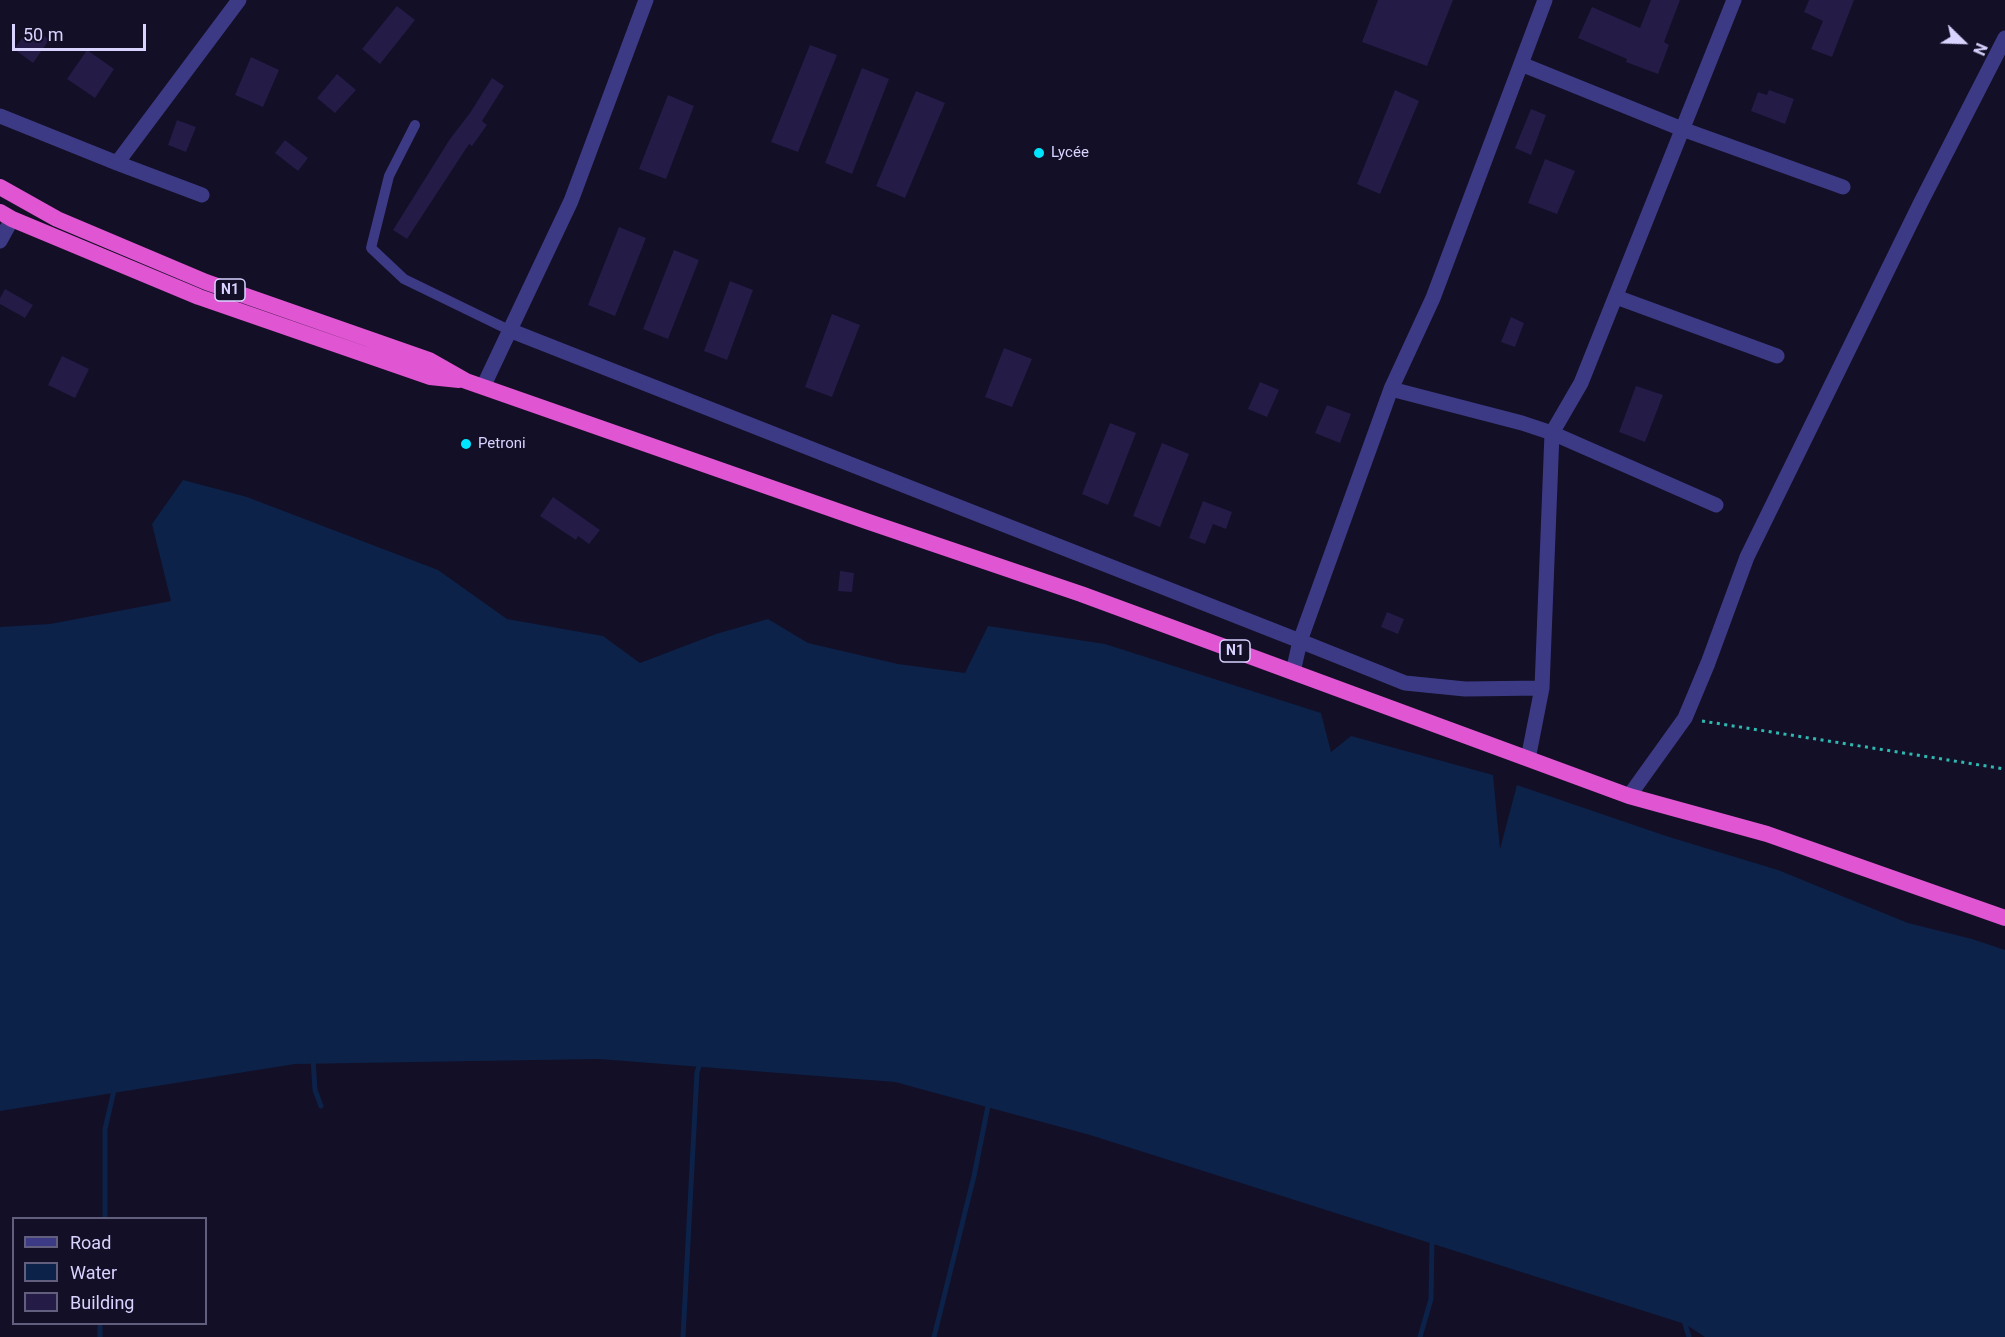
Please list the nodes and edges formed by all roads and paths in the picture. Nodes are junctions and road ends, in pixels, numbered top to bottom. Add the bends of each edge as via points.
1 (239, 0) edge
2 (646, 0) edge
3 (1545, 0) edge
4 (1734, 0) edge
5 (2005, 38) edge
6 (1521, 64) junction
7 (0, 116) edge
8 (416, 125) dead end
9 (1682, 129) junction
10 (117, 163) junction
11 (0, 187) edge
12 (1843, 188) dead end
13 (202, 195) dead end
14 (6, 215) edge
15 (0, 241) edge
16 (1616, 297) junction
17 (509, 330) junction
18 (1777, 356) dead end
19 (466, 381) junction
20 (483, 387) junction
21 (1391, 389) junction
22 (1552, 434) junction
23 (1716, 505) dead end
24 (1300, 641) junction
25 (1293, 672) junction
26 (1542, 688) junction
27 (1685, 718) junction
28 (1528, 759) junction
29 (2005, 770) edge
30 (1629, 796) junction
31 (2005, 918) edge

1 - 10 street
2 - 17 street via 571,201
3 - 6 street
4 - 9 street
5 - 27 street via 1920,202 1748,557
6 - 9 street
6 - 21 street via 1433,298
7 - 10 street
8 - 17 lane via 389,176 370,248 404,279
9 - 12 street
9 - 16 street
10 - 13 street
11 - 19 highway, N1 via 57,219 185,273 429,360
14 - 15 street
14 - 19 highway, N1 via 199,297 430,377
16 - 18 street
16 - 22 street via 1581,383
17 - 20 street
17 - 24 street
19 - 20 highway, N1
20 - 25 highway, N1 via 1081,594
21 - 22 street
21 - 24 street
22 - 23 street
22 - 26 street
24 - 25 street
24 - 26 street via 1405,683 1465,689
25 - 28 highway, N1
26 - 28 street
27 - 29 path
27 - 30 street
28 - 30 highway, N1
30 - 31 highway, N1 via 1767,834

